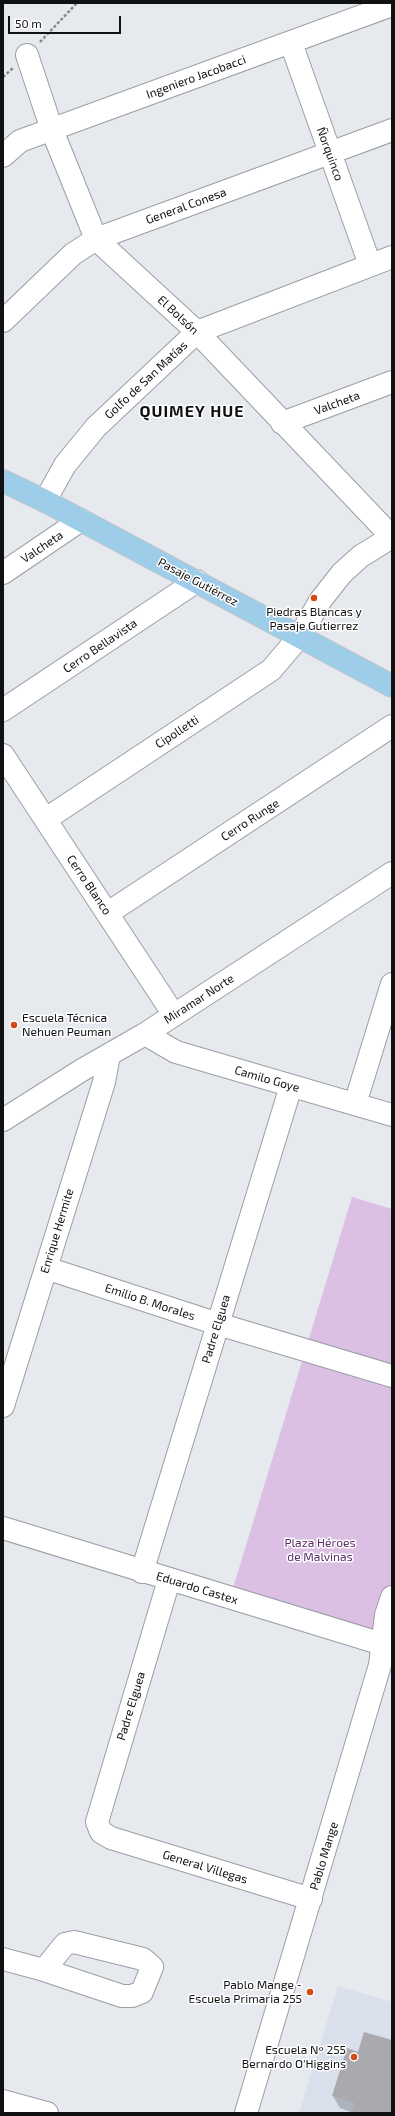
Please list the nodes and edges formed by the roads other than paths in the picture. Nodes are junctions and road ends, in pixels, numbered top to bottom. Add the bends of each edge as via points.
1 (380, 6) edge
2 (291, 43) junction
3 (27, 56) dead end
4 (52, 130) junction
5 (392, 130) edge
6 (330, 153) junction
7 (3, 156) edge
8 (96, 239) junction
9 (392, 257) edge
10 (370, 265) junction
11 (3, 321) edge
12 (197, 332) junction
13 (392, 382) edge
14 (282, 423) junction
15 (3, 481) edge
16 (45, 501) junction
17 (81, 520) junction
18 (392, 537) edge
19 (3, 573) edge
20 (197, 581) junction
21 (300, 636) junction
22 (392, 686) edge
23 (3, 710) edge
24 (392, 726) edge
25 (3, 755) edge
26 (46, 819) junction
27 (392, 873) edge
28 (108, 913) junction
29 (392, 984) edge
30 (174, 1015) junction
31 (145, 1034) junction
32 (109, 1055) junction
33 (291, 1086) junction
34 (355, 1104) junction
35 (5, 1114) edge
36 (392, 1115) edge
37 (46, 1268) junction
38 (218, 1324) junction
39 (392, 1376) edge
40 (3, 1406) edge
41 (3, 1528) edge
42 (142, 1572) junction
43 (169, 1580) junction
44 (392, 1597) edge
45 (387, 1646) edge
46 (101, 1832) joint
47 (311, 1900) junction
48 (3, 1959) edge
49 (44, 1970) dead end
50 (3, 2101) edge
51 (35, 2111) edge
52 (246, 2113) edge

1 - 2 street, Ingeniero Jacobacci
2 - 4 street, Ingeniero Jacobacci
2 - 6 street, Ñorquinco
3 - 4 street, El Bolsón
4 - 7 street, Ingeniero Jacobacci via 20,141
4 - 8 street, El Bolsón
5 - 6 street, General Conesa
6 - 8 street, General Conesa
6 - 10 street, Ñorquinco
8 - 11 street, General Conesa via 73,254
8 - 12 street, El Bolsón
9 - 10 street, Golfo de San Matías
10 - 12 street, Golfo de San Matías
12 - 14 street, El Bolsón
12 - 16 street, Golfo de San Matías via 96,427 65,465
13 - 14 street, Valcheta
14 - 18 street, El Bolsón
15 - 16 main road, Pasaje Gutiérrez
16 - 17 main road, Pasaje Gutiérrez
17 - 19 street, Valcheta
17 - 20 main road, Pasaje Gutiérrez
18 - 21 street, Cipolletti via 361,556 342,573 320,601
20 - 21 main road, Pasaje Gutiérrez
20 - 23 street, Cerro Bellavista
21 - 22 main road, Pasaje Gutiérrez
21 - 26 street, Cipolletti via 271,670
24 - 28 street, Cerro Runge
25 - 26 street, Cerro Blanco
26 - 28 street, Cerro Blanco
27 - 30 street, Miramar Norte
28 - 30 street, Cerro Blanco
29 - 34 street
30 - 31 street, Miramar Norte
31 - 32 street, Miramar Norte
31 - 33 street, Camilo Goye via 176,1052
32 - 35 street, Miramar Norte
32 - 37 street, Enrique Hermite via 104,1082
33 - 34 street, Camilo Goye
33 - 38 street, Padre Elguea
34 - 36 street, Camilo Goye
37 - 38 street, Emilio B. Morales
37 - 40 street, Enrique Hermite
38 - 39 street, Emilio B. Morales
38 - 42 street, Padre Elguea
41 - 42 street, Eduardo Castex
42 - 43 street, Eduardo Castex
43 - 45 street, Eduardo Castex
43 - 46 street, Padre Elguea via 97,1822
44 - 45 street, Pablo Mange via 386,1616
45 - 47 street, Pablo Mange
46 - 47 street, General Villegas via 110,1838
47 - 52 street, Pablo Mange
48 - 49 street
50 - 51 street

